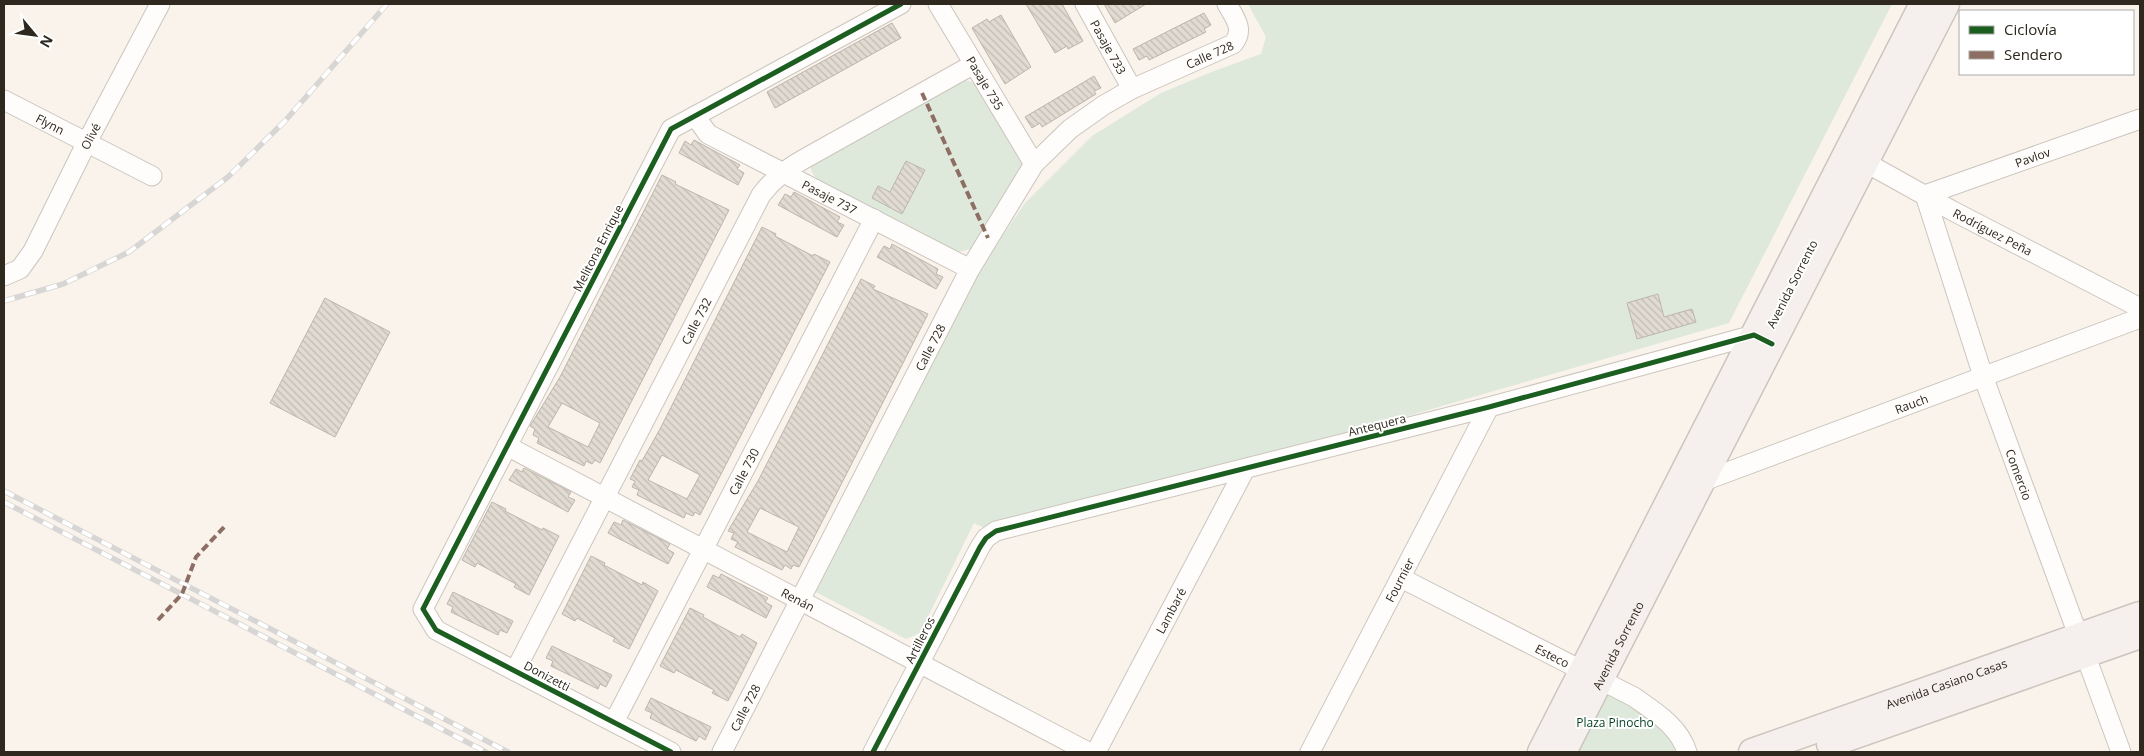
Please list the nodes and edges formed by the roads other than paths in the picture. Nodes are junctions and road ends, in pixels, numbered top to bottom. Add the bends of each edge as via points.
1 (160, 4) edge
2 (901, 4) edge
3 (938, 4) edge
4 (1085, 4) edge
5 (1227, 4) edge
6 (1922, 4) edge
7 (1946, 4) edge
8 (974, 64) junction
9 (1132, 89) junction
10 (4, 100) edge
11 (695, 116) junction
12 (2140, 119) edge
13 (87, 142) junction
14 (1856, 157) junction
15 (1034, 164) junction
16 (781, 173) junction
17 (152, 176) dead end
18 (1925, 196) junction
19 (874, 219) junction
20 (970, 269) junction
21 (12, 273) edge
22 (2140, 308) edge
23 (2140, 318) edge
24 (1763, 339) junction
25 (1983, 376) junction
26 (1489, 407) junction
27 (507, 446) junction
28 (1244, 470) junction
29 (1692, 478) junction
30 (604, 497) junction
31 (986, 538) joint
32 (703, 549) junction
33 (1401, 578) junction
34 (800, 601) junction
35 (423, 608) joint
36 (2140, 615) edge
37 (2140, 635) edge
38 (2082, 646) junction
39 (919, 664) junction
40 (515, 671) junction
41 (1591, 675) junction
42 (614, 722) junction
43 (671, 752) edge
44 (722, 752) edge
45 (874, 752) edge
46 (1088, 752) edge
47 (1096, 752) edge
48 (1310, 752) edge
49 (1541, 752) edge
50 (1563, 752) edge
51 (1686, 752) edge
52 (1752, 752) edge
53 (1806, 752) edge
54 (2121, 752) edge

1 - 13 street, Olivé
2 - 11 street, Melitona Enrique
3 - 8 street, Pasaje 735
4 - 9 street, Pasaje 733
5 - 9 street, Calle 728 via 1240,31 1233,44
6 - 14 main road, Avenida Sorrento
7 - 14 main road, Avenida Sorrento
8 - 15 street, Pasaje 735
8 - 16 street, Calle 732
9 - 15 street, Calle 728 via 1070,129
10 - 13 street, Flynn
11 - 16 street, Pasaje 737 via 708,134
11 - 27 street, Melitona Enrique via 671,129
12 - 18 street, Pavlov
13 - 17 street, Flynn
13 - 21 street, Olivé via 33,251
14 - 18 street, Rodríguez Peña
14 - 24 main road, Avenida Sorrento
15 - 20 street, Calle 728
16 - 19 street, Pasaje 737
16 - 30 street, Calle 732 via 761,196
18 - 22 street, Rodríguez Peña
18 - 25 street, Comercio
19 - 20 street, Pasaje 737
19 - 32 street, Calle 730
20 - 34 street, Calle 728
23 - 25 street, Rauch
24 - 26 street, Antequera
24 - 29 main road, Avenida Sorrento
25 - 29 street, Rauch
25 - 38 street, Comercio
26 - 28 street, Antequera
26 - 33 street, Fournier
27 - 30 street, Renán
27 - 35 street, Melitona Enrique
28 - 31 street, Antequera via 996,531
28 - 47 street, Lambaré
29 - 41 main road, Avenida Sorrento
30 - 32 street, Renán
30 - 40 street, Calle 732
31 - 39 street, Artilleros
32 - 34 street, Renán
32 - 42 street, Calle 730
33 - 41 street, Esteco
33 - 48 street, Fournier
34 - 39 street, Renán
34 - 44 street, Calle 728
35 - 40 street, Donizetti via 436,630
36 - 38 main road, Avenida Casiano Casas
37 - 38 main road, Avenida Casiano Casas
38 - 52 main road, Avenida Casiano Casas
38 - 53 main road, Avenida Casiano Casas
38 - 54 street, Comercio
39 - 45 street, Artilleros
39 - 46 street, Renán
40 - 42 street, Donizetti
41 - 49 main road, Avenida Sorrento
41 - 50 main road, Avenida Sorrento
41 - 51 street, Esteco via 1634,697 1668,721 1684,743
42 - 43 street, Donizetti

